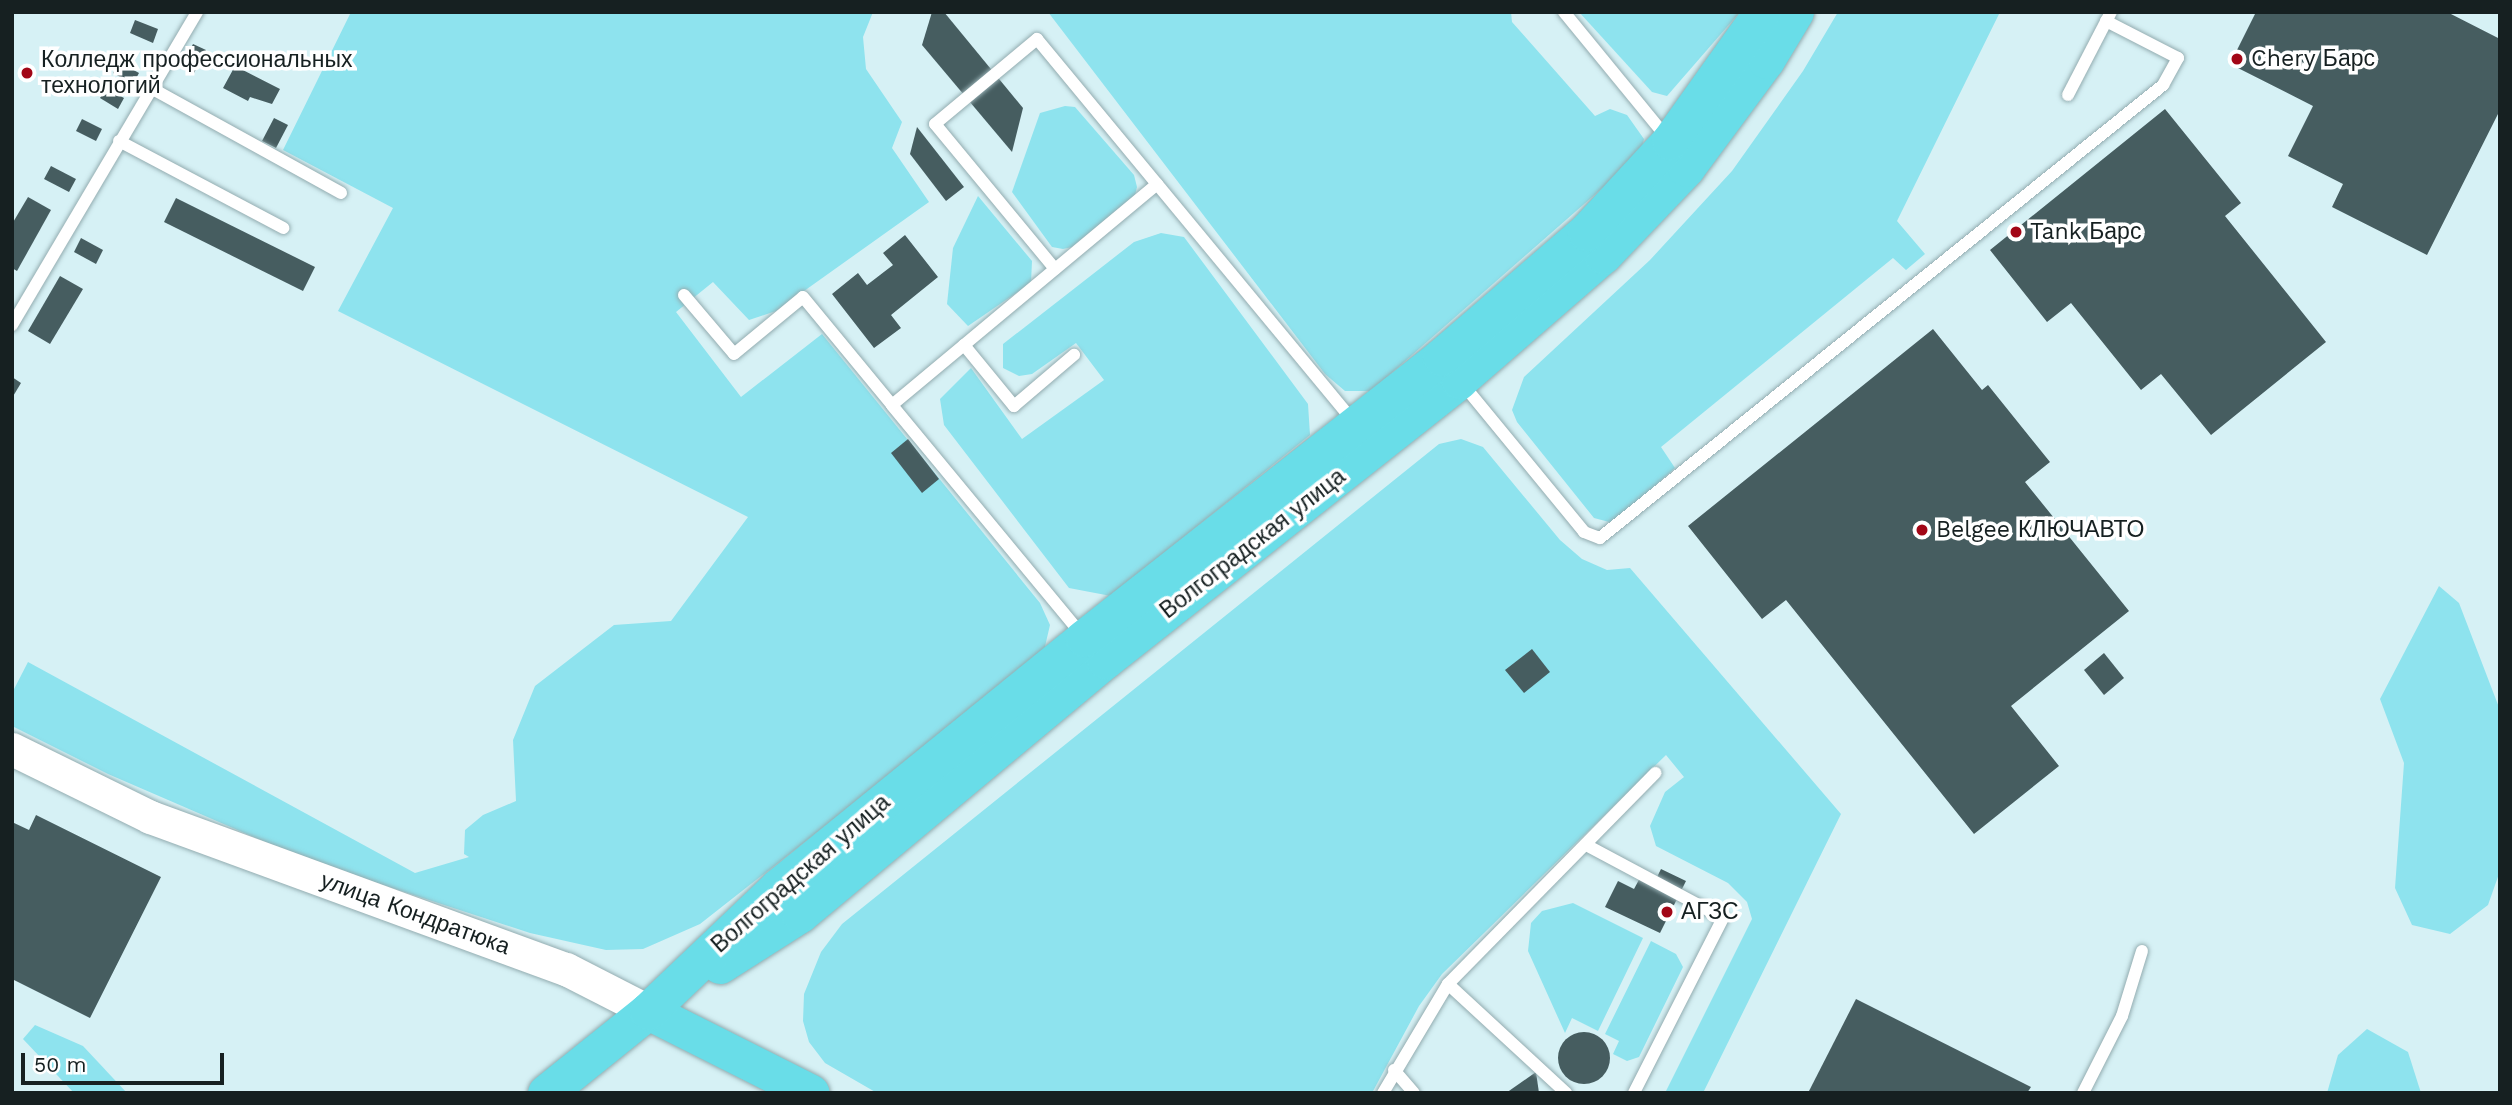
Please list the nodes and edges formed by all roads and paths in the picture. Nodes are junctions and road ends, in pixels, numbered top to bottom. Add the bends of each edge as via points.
1 (197, 12) edge
2 (1564, 12) edge
3 (1762, 12) edge
4 (1795, 12) edge
5 (2108, 17) edge
6 (151, 88) junction
7 (2068, 95) dead end
8 (119, 141) junction
9 (1670, 141) junction
10 (1157, 184) junction
11 (341, 193) dead end
12 (283, 228) dead end
13 (1055, 269) junction
14 (684, 295) dead end
15 (12, 326) edge
16 (964, 345) junction
17 (1074, 355) dead end
18 (1450, 369) junction
19 (892, 405) junction
20 (1356, 424) junction
21 (1084, 638) junction
22 (12, 749) edge
23 (1656, 774) dead end
24 (1588, 846) junction
25 (2141, 951) dead end
26 (1448, 984) junction
27 (648, 1011) junction
28 (1394, 1070) junction
29 (546, 1093) edge
30 (811, 1093) edge
31 (1383, 1093) edge
32 (1414, 1093) edge
33 (1566, 1093) edge
34 (1633, 1093) edge
35 (2083, 1093) edge

1 - 6 lane
2 - 9 lane
3 - 9 main road, Волгоградская улица
4 - 18 main road, Волгоградская улица via 1766,60 1659,199 1603,255
5 - 7 lane
5 - 18 lane via 2178,58 2163,85 1600,538 1584,532
6 - 8 lane
6 - 11 lane
8 - 12 lane
8 - 15 lane
9 - 18 main road, Волгоградская улица
10 - 13 lane
10 - 13 lane via 1037,39 1016,56 935,124
10 - 20 lane
13 - 16 lane
14 - 19 lane via 734,354 803,297
16 - 17 lane via 1014,406
16 - 19 lane
18 - 20 main road, Волгоградская улица
18 - 27 main road, Волгоградская улица via 800,914
19 - 21 lane
20 - 21 main road, Волгоградская улица
21 - 27 main road, Волгоградская улица via 778,887
22 - 27 street, улица Кондратюка via 150,817 566,969
23 - 24 lane
24 - 26 lane
24 - 34 lane via 1723,918
25 - 35 lane via 2122,1016
26 - 28 lane
26 - 33 lane
27 - 29 main road, Волгоградская улица
27 - 30 main road, улица Кондратюка
28 - 31 lane
28 - 32 lane

